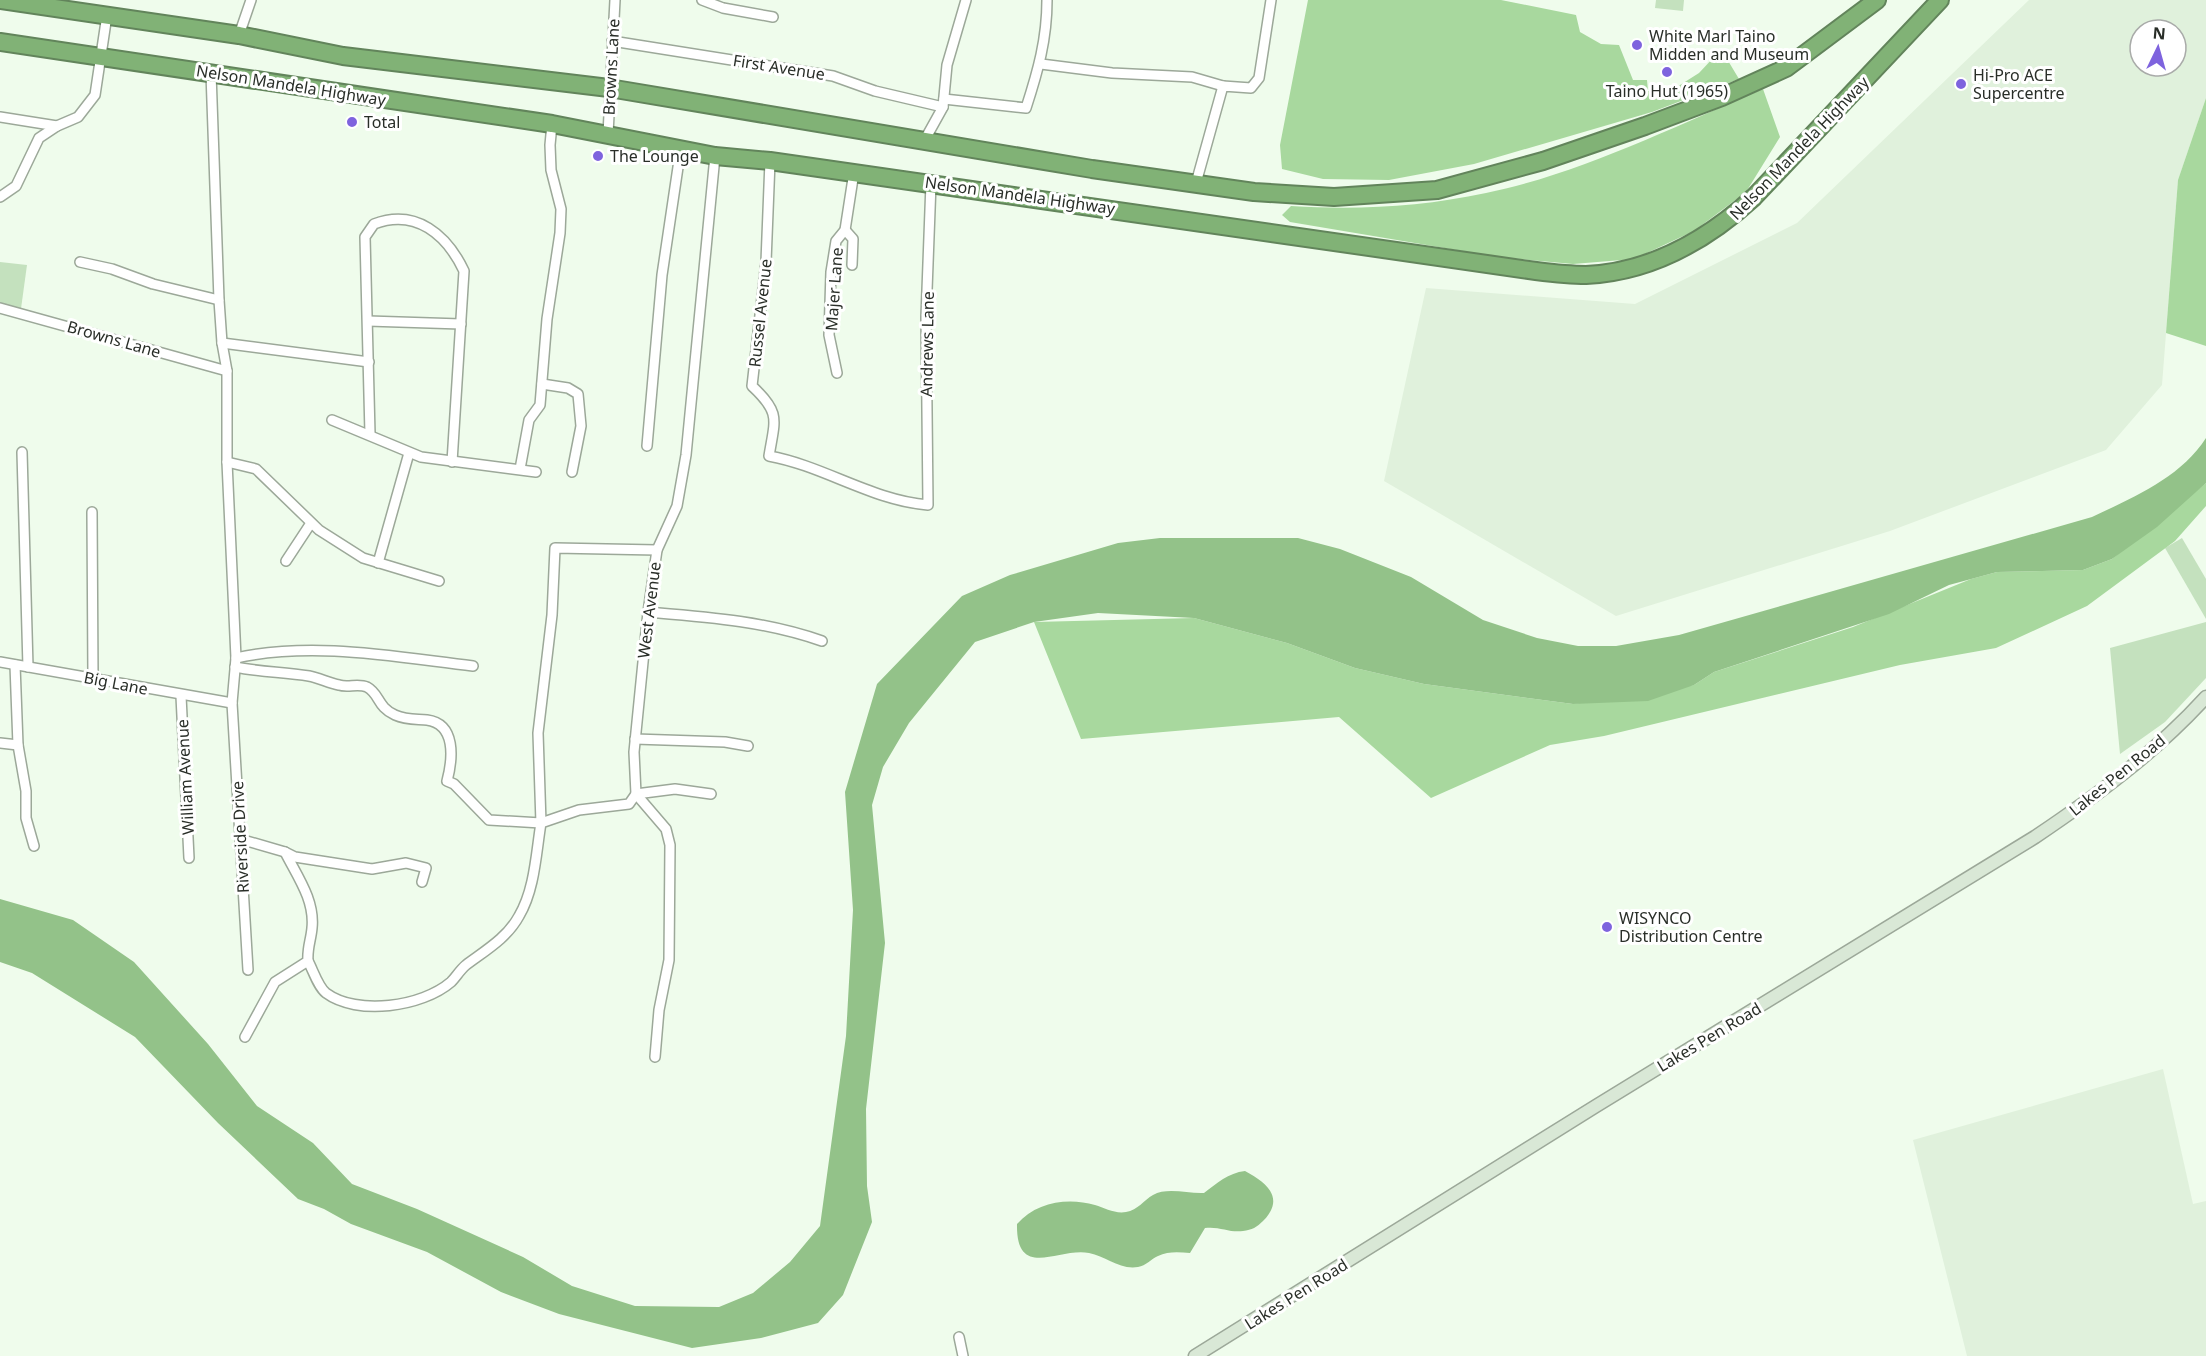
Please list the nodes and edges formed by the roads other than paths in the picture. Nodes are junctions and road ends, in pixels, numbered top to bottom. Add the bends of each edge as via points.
1 (0, 0) edge
2 (251, 0) edge
3 (615, 0) edge
4 (702, 0) edge
5 (966, 0) edge
6 (1047, 0) edge
7 (1271, 0) edge
8 (1877, 0) edge
9 (1940, 0) edge
10 (107, 15) junction
11 (773, 17) dead end
12 (238, 35) junction
13 (612, 41) junction
14 (0, 42) edge
15 (102, 57) junction
16 (1041, 64) junction
17 (211, 73) junction
18 (1223, 86) junction
19 (609, 88) junction
20 (943, 103) junction
21 (0, 117) edge
22 (552, 124) junction
23 (57, 126) junction
24 (608, 134) junction
25 (923, 143) junction
26 (681, 147) junction
27 (715, 156) junction
28 (770, 160) junction
29 (854, 172) junction
30 (1188, 180) junction
31 (931, 183) junction
32 (0, 197) edge
33 (845, 230) junction
34 (80, 262) dead end
35 (852, 265) dead end
36 (219, 300) junction
37 (0, 308) edge
38 (368, 321) junction
39 (461, 324) junction
40 (222, 343) junction
41 (369, 362) junction
42 (227, 371) junction
43 (837, 373) dead end
44 (542, 384) junction
45 (332, 420) dead end
46 (370, 434) junction
47 (647, 446) dead end
48 (22, 452) dead end
49 (409, 453) junction
50 (227, 462) junction
51 (452, 462) junction
52 (520, 469) junction
53 (536, 472) dead end
54 (572, 472) dead end
55 (928, 505) joint
56 (92, 512) dead end
57 (311, 523) junction
58 (657, 550) junction
59 (286, 561) dead end
60 (378, 563) junction
61 (440, 581) dead end
62 (648, 612) junction
63 (822, 641) dead end
64 (0, 662) edge
65 (235, 663) junction
66 (15, 665) junction
67 (473, 666) dead end
68 (28, 667) junction
69 (93, 678) junction
70 (181, 696) junction
71 (2206, 697) edge
72 (232, 703) junction
73 (636, 739) junction
74 (0, 743) edge
75 (18, 745) junction
76 (748, 746) dead end
77 (636, 794) junction
78 (711, 794) dead end
79 (541, 823) junction
80 (240, 839) junction
81 (34, 846) dead end
82 (285, 852) junction
83 (189, 858) dead end
84 (422, 882) dead end
85 (308, 961) junction
86 (248, 970) dead end
87 (244, 1037) dead end
88 (655, 1056) dead end
89 (959, 1337) dead end
90 (963, 1356) edge
91 (1196, 1356) edge

1 - 10 highway
2 - 12 street
3 - 13 street, Browns Lane
4 - 11 street
5 - 20 street via 947,65
6 - 16 street
7 - 18 street via 1258,78 1251,88
8 - 30 highway via 1785,68 1732,93 1554,157 1448,187 1334,197 1254,192
9 - 31 highway, Nelson Mandela Highway via 1763,188 1725,223 1671,255 1621,271 1586,275 1536,271
10 - 12 highway
10 - 15 street
12 - 19 highway via 343,56
13 - 19 street, Browns Lane
13 - 20 street, First Avenue via 833,76 875,91
14 - 15 highway, Nelson Mandela Highway
15 - 17 highway, Nelson Mandela Highway
15 - 23 street via 94,95 78,117
16 - 18 street via 1192,77
16 - 20 street, First Avenue via 1026,108
17 - 22 highway, Nelson Mandela Highway
17 - 36 street, Riverside Drive
18 - 30 street
19 - 24 street, Browns Lane
19 - 25 highway
20 - 25 street
21 - 23 street
22 - 24 highway, Nelson Mandela Highway
22 - 44 street via 551,170 561,209
23 - 32 street via 39,138 16,186
24 - 26 highway, Nelson Mandela Highway
25 - 30 highway
26 - 27 highway, Nelson Mandela Highway
26 - 47 street via 662,275
27 - 28 highway, Nelson Mandela Highway
27 - 58 street, West Avenue via 687,455 677,506
28 - 29 highway, Nelson Mandela Highway
28 - 55 street, Russel Avenue via 766,262 752,386 769,402 775,417 769,456 795,461 884,497
29 - 31 highway, Nelson Mandela Highway
29 - 33 street, Majer Lane
31 - 55 street, Andrews Lane via 926,317
33 - 35 street via 853,239
33 - 43 street, Majer Lane via 836,241 831,284 829,335
34 - 36 street
36 - 40 street, Riverside Drive
37 - 42 street, Browns Lane
38 - 39 street
38 - 39 street via 365,237 374,224 399,218 431,229 454,251 464,271
38 - 41 street
39 - 51 street
40 - 41 street
40 - 42 street, Riverside Drive
41 - 46 street
42 - 50 street, Riverside Drive
44 - 52 street via 540,405 529,420
44 - 54 street via 568,388 578,394 581,426
45 - 46 street
46 - 49 street
48 - 68 street
49 - 51 street
49 - 60 street
50 - 57 street via 256,469
50 - 65 street, Riverside Drive
51 - 52 street
52 - 53 street
56 - 69 street
57 - 59 street
57 - 60 street via 363,558
58 - 62 street, West Avenue
58 - 79 street via 555,548 552,615 538,733
60 - 61 street
62 - 63 street via 733,618
62 - 73 street, West Avenue
64 - 66 street, Big Lane
65 - 67 street via 264,652 321,650
65 - 72 street, Riverside Drive
65 - 79 street via 272,674 311,676 323,683 364,685 392,713 440,724 446,730 451,752 447,780 489,820
66 - 68 street, Big Lane
66 - 75 street
68 - 69 street, Big Lane
69 - 70 street, Big Lane
70 - 72 street, Big Lane
70 - 83 street, William Avenue
71 - 91 street, Lakes Pen Road via 2139,761 2035,837
72 - 80 street, Riverside Drive
73 - 76 street
73 - 77 street, West Avenue
74 - 75 street
75 - 81 street via 26,818
77 - 78 street via 675,789
77 - 79 street via 629,804 579,810
77 - 88 street via 666,829 670,845 669,960
79 - 85 street via 528,900 518,918 501,939 461,969 451,982 432,993 377,1008 348,1005 324,991
80 - 82 street
80 - 86 street, Riverside Drive
82 - 84 street via 372,869 406,863 426,868
82 - 85 street via 311,902
85 - 87 street via 274,982
89 - 90 street

